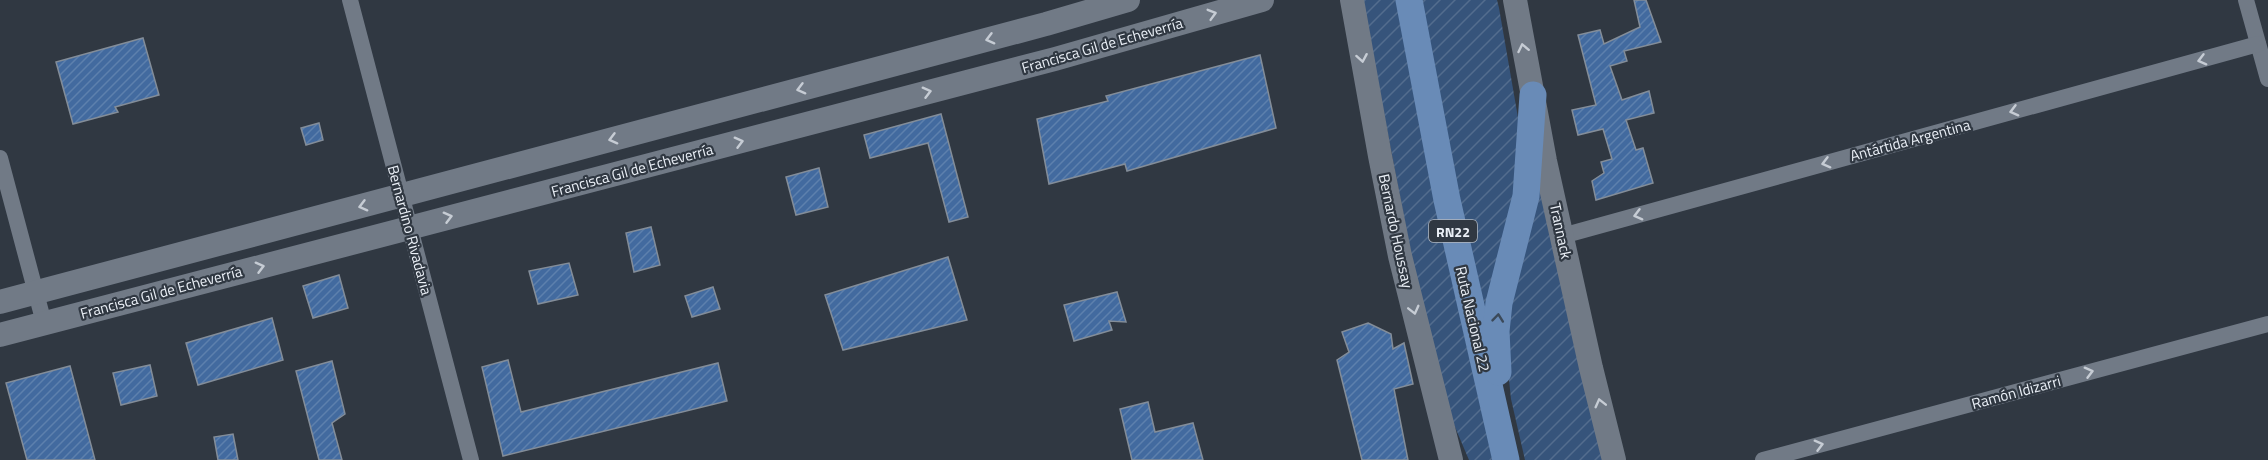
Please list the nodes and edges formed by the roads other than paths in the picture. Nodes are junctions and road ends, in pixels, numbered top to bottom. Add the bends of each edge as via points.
1 (350, 0) edge
2 (1128, 0) edge
3 (1262, 0) edge
4 (1352, 0) edge
5 (1409, 0) edge
6 (1515, 0) edge
7 (2246, 0) edge
8 (1046, 24) junction
9 (2258, 44) junction
10 (1055, 59) junction
11 (2268, 79) edge
12 (1533, 94) junction
13 (0, 158) edge
14 (401, 196) junction
15 (410, 228) junction
16 (1562, 236) junction
17 (35, 293) junction
18 (0, 302) edge
19 (44, 323) junction
20 (2268, 324) edge
21 (0, 335) edge
22 (471, 460) edge
23 (1451, 460) edge
24 (1508, 460) edge
25 (1614, 460) edge
26 (1763, 460) edge

1 - 14 street, Bernardino Rivadavia
2 - 8 street, Francisca Gil de Echeverría
10 -> 3 street, Francisca Gil de Echeverría
4 -> 23 street, Bernardo Houssay via 1400,256
5 - 24 main road, Ruta Nacional 22 / RN22 via 1447,200
12 -> 6 street, Trannack
7 - 9 street
8 - 10 street
8 -> 14 street, Francisca Gil de Echeverría
9 - 11 street
9 -> 16 street, Antártida Argentina
15 -> 10 street, Francisca Gil de Echeverría
12 - 16 street, Trannack
24 -> 12 main road via 1496,331 1503,281 1526,196
13 - 17 street
14 - 15 street, Bernardino Rivadavia
14 -> 17 street, Francisca Gil de Echeverría
19 -> 15 street, Francisca Gil de Echeverría
15 - 22 street, Bernardino Rivadavia
25 -> 16 street, Trannack
17 - 18 street, Francisca Gil de Echeverría
17 - 19 street
19 - 21 street, Francisca Gil de Echeverría
26 -> 20 street, Ramón Idizarri

